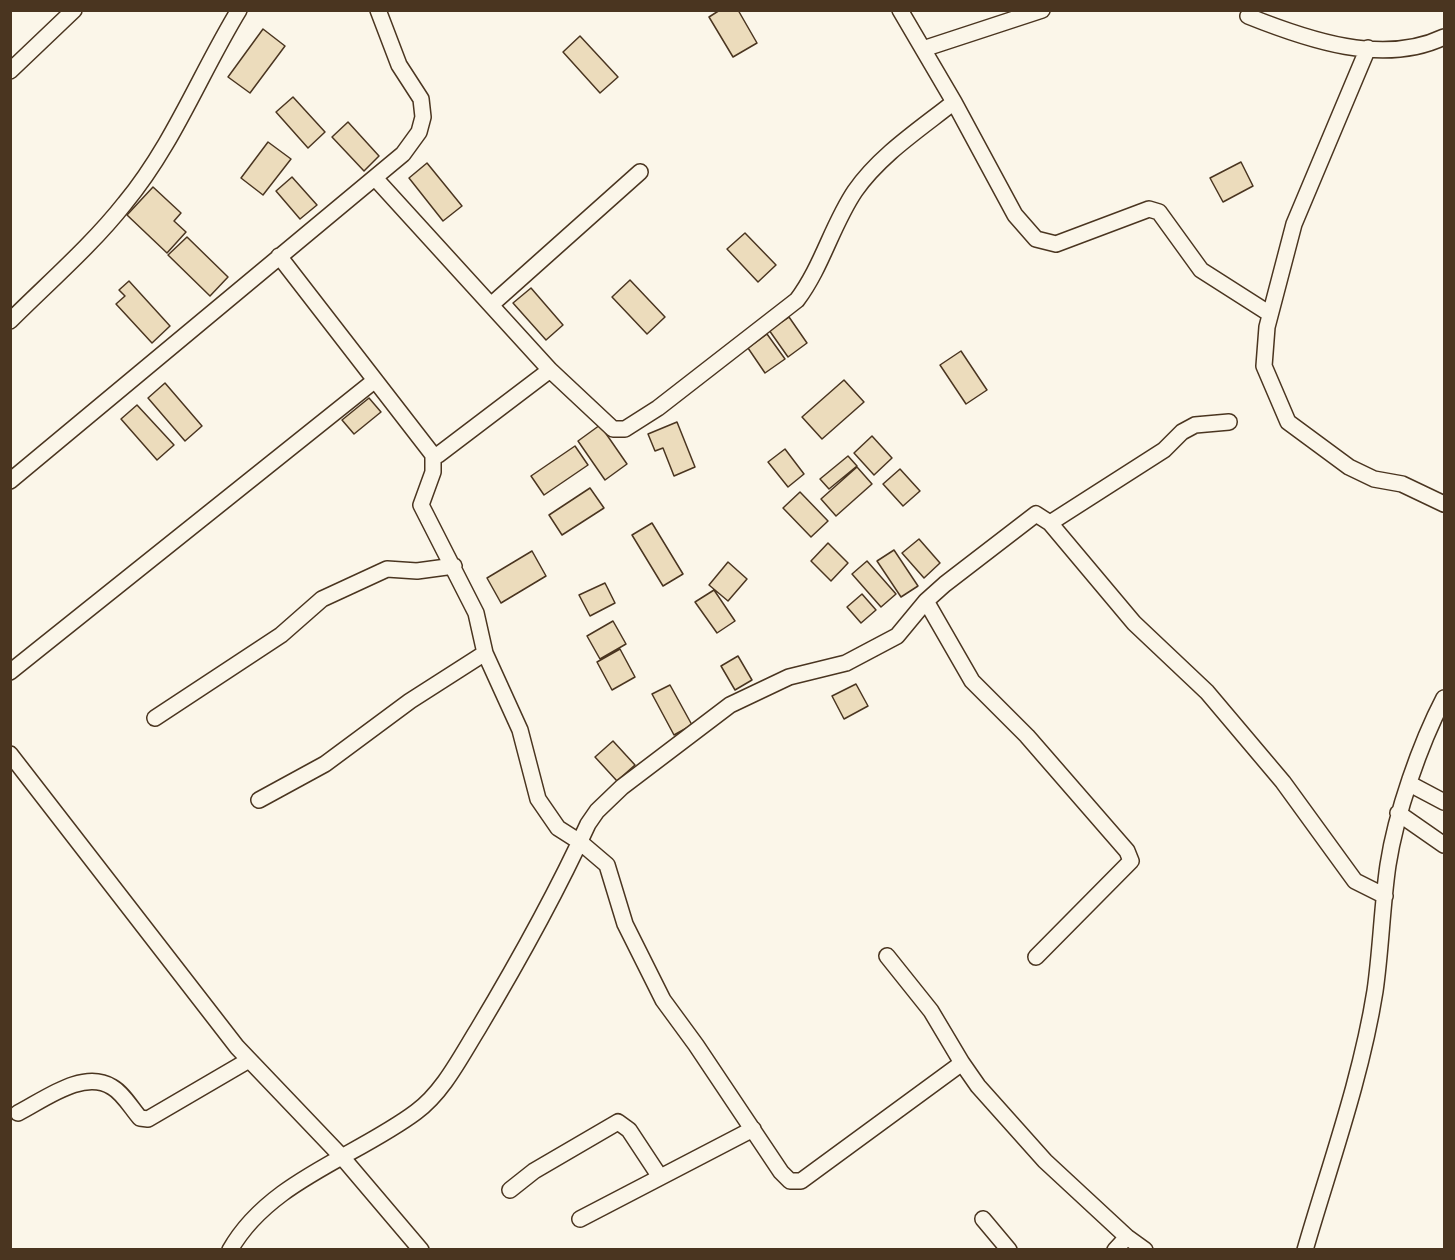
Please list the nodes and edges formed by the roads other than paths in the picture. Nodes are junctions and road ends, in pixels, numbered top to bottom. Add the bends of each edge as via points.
1 (74, 10) edge
2 (239, 10) edge
3 (378, 10) edge
4 (900, 10) edge
5 (1042, 10) edge
6 (1248, 16) dead end
7 (1444, 37) edge
8 (1368, 48) junction
9 (923, 49) junction
10 (10, 71) edge
11 (954, 102) junction
12 (640, 172) dead end
13 (375, 178) junction
14 (279, 256) junction
15 (491, 305) junction
16 (1270, 314) junction
17 (10, 321) edge
18 (550, 370) junction
19 (374, 381) junction
20 (1229, 422) dead end
21 (433, 455) junction
22 (10, 481) edge
23 (1444, 504) edge
24 (1050, 523) junction
25 (454, 566) junction
26 (926, 601) junction
27 (485, 653) junction
28 (10, 672) edge
29 (1444, 698) edge
30 (155, 718) dead end
31 (10, 754) edge
32 (1410, 784) junction
33 (259, 800) dead end
34 (1444, 802) edge
35 (1398, 813) junction
36 (580, 842) junction
37 (1444, 845) edge
38 (1385, 896) junction
39 (887, 956) dead end
40 (1036, 957) dead end
41 (249, 1060) junction
42 (962, 1063) junction
43 (18, 1113) dead end
44 (753, 1129) junction
45 (342, 1157) junction
46 (660, 1177) junction
47 (510, 1190) dead end
48 (580, 1219) dead end
49 (983, 1219) dead end
50 (1126, 1237) junction
51 (230, 1250) edge
52 (421, 1250) edge
53 (1009, 1250) edge
54 (1115, 1250) edge
55 (1145, 1250) edge
56 (1305, 1250) edge

1 - 10 street
2 - 17 street via 191,101 125,204
3 - 13 street via 399,65 421,99 423,117 419,132 403,154
4 - 9 street
5 - 9 street
6 - 8 street via 1294,34
7 - 8 street via 1423,47
8 - 16 street via 1294,224
9 - 11 street
11 - 16 street via 1015,215 1035,239 1056,244 1154,210 1201,270
11 - 18 street via 900,145 856,190 797,300 658,408 625,429 613,429
12 - 15 street
13 - 14 street
13 - 15 street
14 - 19 street
14 - 22 street
15 - 18 street
16 - 23 street via 1264,366 1288,422 1348,467 1374,479 1402,484
18 - 21 street via 438,456
19 - 21 street
19 - 28 street
20 - 24 street via 1195,425 1182,432 1164,450
21 - 25 street via 433,472 421,505
24 - 26 street via 1036,514
24 - 38 street via 1134,623 1214,701 1283,782 1355,881
25 - 27 street via 476,613
25 - 30 street via 417,571 387,568 322,599 281,635
26 - 36 street via 897,636 846,663 789,677 730,705 704,723 622,787 597,811
26 - 40 street via 972,681 1027,736 1127,850 1131,861
27 - 33 street via 410,701 325,764
27 - 36 street via 520,730 538,799 558,828
29 - 32 street
31 - 41 street
32 - 34 street
32 - 35 street
35 - 37 street
35 - 38 street
36 - 44 street via 607,865 625,924 663,1000
36 - 45 street via 514,968 446,1081 417,1112
38 - 56 street via 1362,1053
39 - 42 street via 931,1011
41 - 43 street via 148,1119 140,1118 114,1088 91,1081 77,1083
41 - 45 street
42 - 44 street via 801,1181 790,1180 782,1173
42 - 50 street via 1045,1161
44 - 46 street
45 - 51 street via 257,1215
45 - 52 street
46 - 47 street via 629,1130 618,1122 534,1171
46 - 48 street
49 - 53 street
50 - 54 street
50 - 55 street

